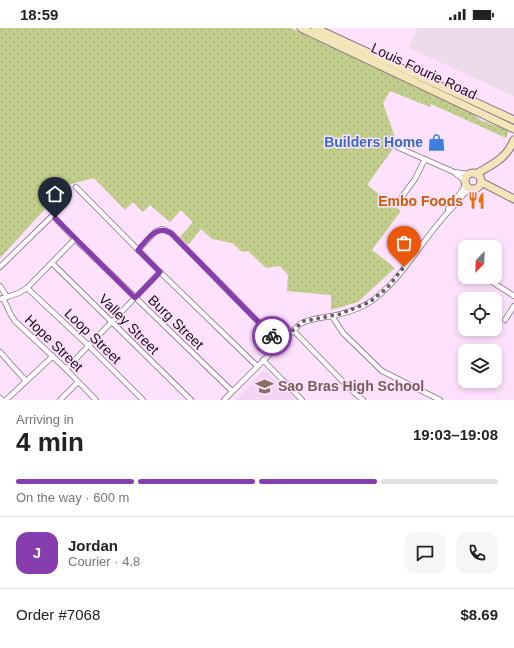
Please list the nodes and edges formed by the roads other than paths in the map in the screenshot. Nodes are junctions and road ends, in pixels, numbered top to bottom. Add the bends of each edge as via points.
1 (301, 28) edge
2 (315, 28) edge
3 (514, 120) edge
4 (514, 129) edge
5 (514, 140) edge
6 (397, 147) dead end
7 (514, 152) edge
8 (425, 159) junction
9 (479, 180) junction
10 (467, 182) junction
11 (76, 187) dead end
12 (401, 198) dead end
13 (514, 199) edge
14 (75, 239) junction
15 (138, 250) junction
16 (52, 263) junction
17 (0, 266) edge
18 (160, 272) junction
19 (495, 284) edge
20 (0, 286) edge
21 (27, 288) junction
22 (514, 296) edge
23 (3, 298) edge
24 (135, 298) junction
25 (514, 306) edge
26 (332, 316) junction
27 (505, 320) dead end
28 (111, 322) junction
29 (293, 330) junction
30 (279, 343) junction
31 (89, 346) junction
32 (0, 352) edge
33 (53, 356) junction
34 (263, 360) junction
35 (257, 366) junction
36 (66, 369) junction
37 (26, 380) junction
38 (78, 382) junction
39 (232, 391) junction
40 (6, 400) edge
41 (60, 400) edge
42 (96, 400) edge
43 (144, 400) edge
44 (191, 400) edge
45 (224, 400) edge
46 (302, 400) edge
47 (363, 400) edge
48 (440, 400) edge

1 - 4 main road, Louis Fourie Road
2 - 3 main road, Louis Fourie Road
5 - 9 main road via 508,152
6 - 8 street
7 - 9 main road
8 - 10 street via 454,172
8 - 12 street
9 - 10 main road
9 - 10 main road via 475,188
9 - 13 main road
10 - 26 street via 464,194 445,214 395,279 377,297 358,308
11 - 15 street
14 - 16 street
14 - 17 street, Burg Street via 51,217
14 - 24 street, Burg Street
15 - 18 street
15 - 30 street via 155,232 162,229 171,233
16 - 21 street
16 - 28 street, Valley Street
18 - 24 street
18 - 35 street
19 - 22 street
20 - 23 street, Hope Street
21 - 23 street
21 - 31 street, Loop Street
23 - 33 street, Hope Street via 15,321
24 - 28 street
24 - 39 street, Burg Street
25 - 27 street
26 - 29 street via 304,321
26 - 48 street via 343,333 382,371
28 - 31 street
28 - 44 street, Valley Street
29 - 30 street
29 - 47 street
30 - 34 street
31 - 36 street
31 - 43 street, Loop Street
32 - 37 street
33 - 36 street, Hope Street
33 - 37 street
34 - 35 street
34 - 46 street
35 - 39 street
36 - 38 street, Hope Street
37 - 40 street
38 - 41 street
38 - 42 street, Hope Street
39 - 45 street

